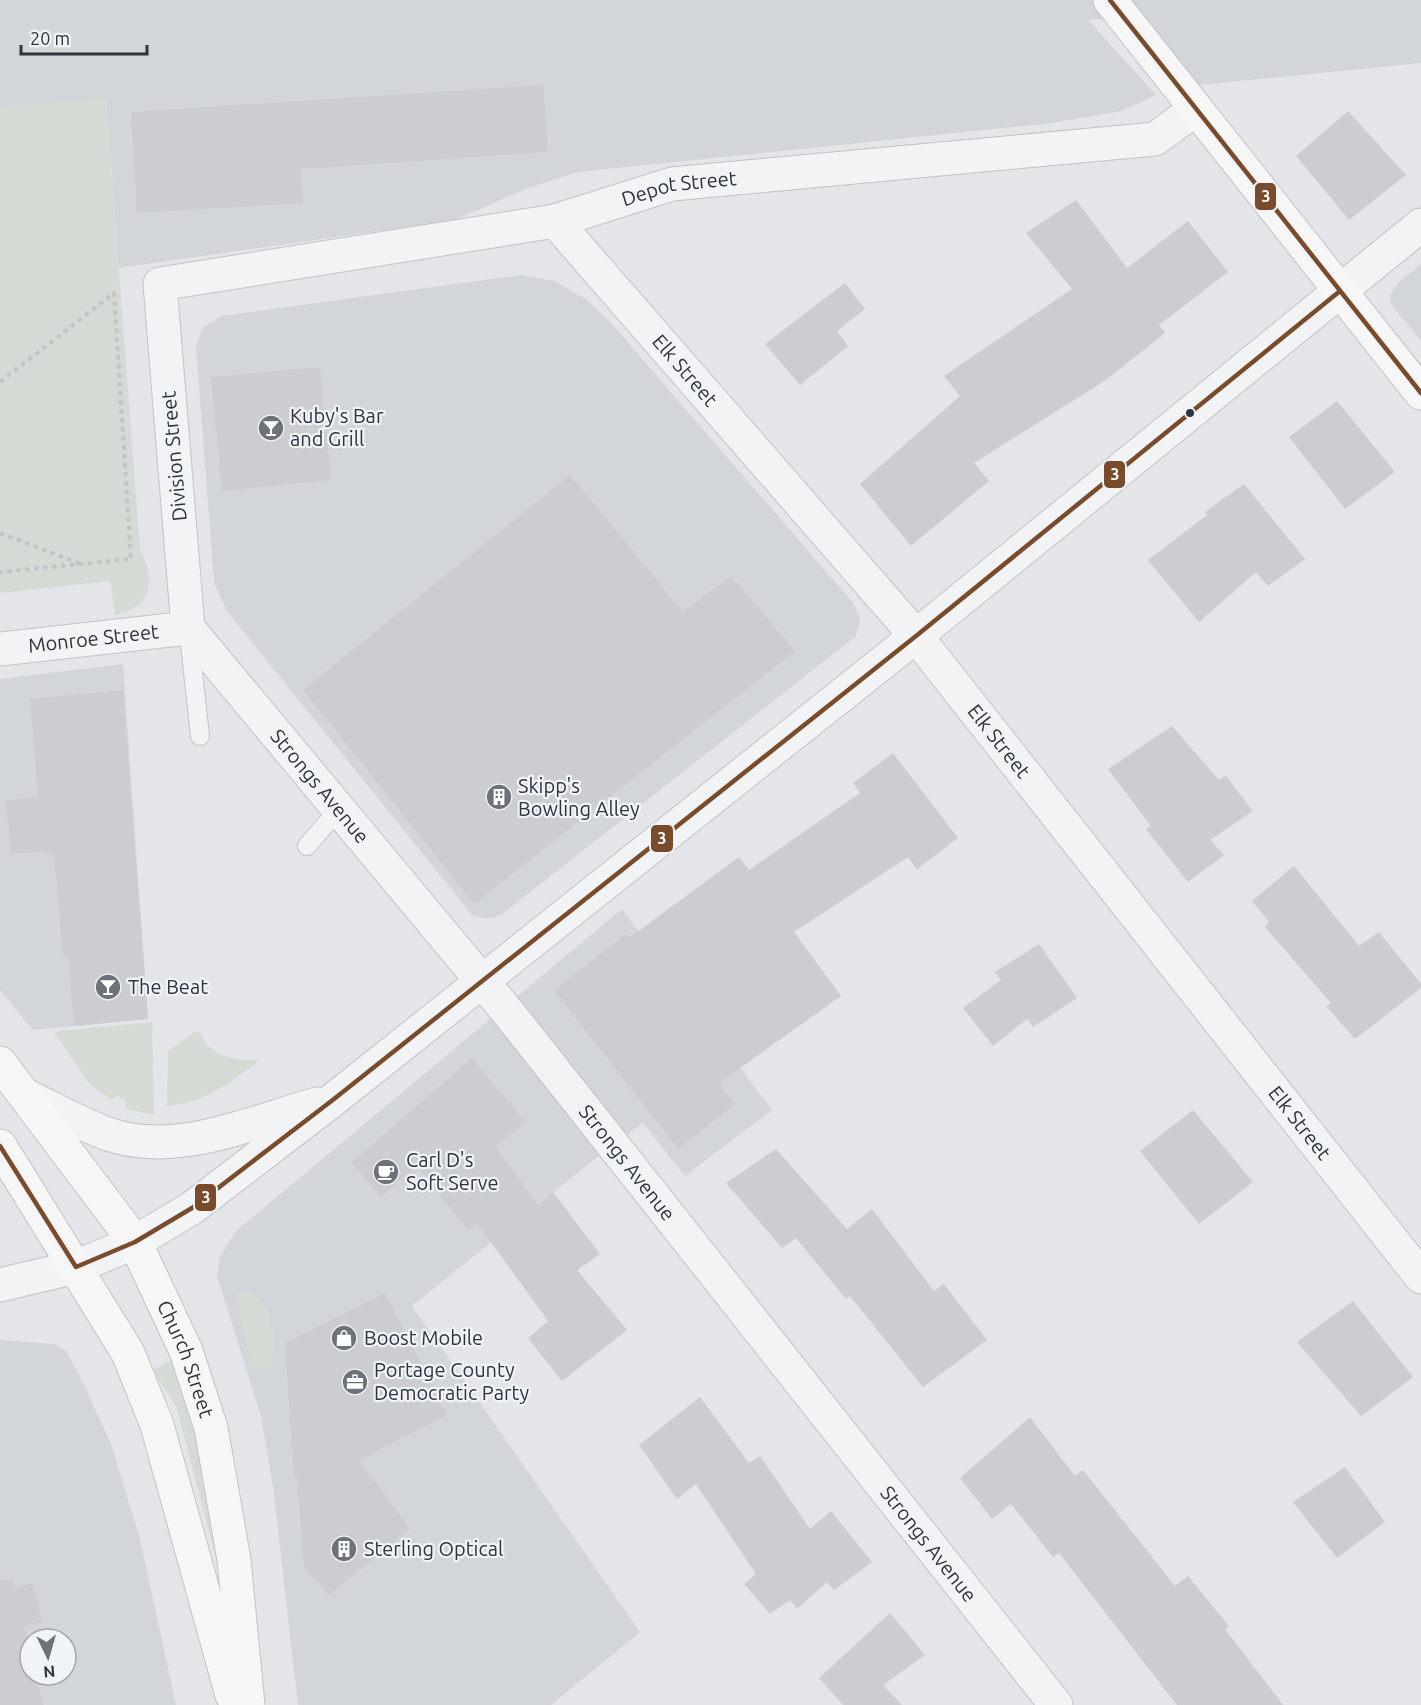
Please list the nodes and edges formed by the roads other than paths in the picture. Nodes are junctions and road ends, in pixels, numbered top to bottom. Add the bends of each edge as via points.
1 (1110, 0) edge
2 (1196, 109) junction
3 (555, 221) junction
4 (1421, 225) edge
5 (160, 284) joint
6 (1340, 291) junction
7 (1421, 393) edge
8 (188, 628) junction
9 (916, 636) junction
10 (0, 649) edge
11 (200, 736) dead end
12 (339, 809) junction
13 (306, 846) dead end
14 (482, 981) junction
15 (0, 1063) edge
16 (25, 1095) junction
17 (334, 1099) junction
18 (0, 1146) edge
19 (135, 1242) junction
20 (76, 1267) junction
21 (1421, 1277) edge
22 (0, 1285) edge
23 (235, 1705) edge
24 (248, 1705) edge
25 (1056, 1705) edge

1 - 2 main road
2 - 3 street, Depot Street via 1155,139 672,184
2 - 6 main road
3 - 5 street, Depot Street
3 - 9 street, Elk Street
4 - 6 street
5 - 8 street, Division Street
6 - 7 main road
6 - 9 street
8 - 10 street, Monroe Street
8 - 11 lane
8 - 12 street, Strongs Avenue
9 - 14 street
9 - 21 street, Elk Street
12 - 13 lane
12 - 14 street, Strongs Avenue
14 - 17 street
14 - 25 street, Strongs Avenue
15 - 16 main road, Church Street
16 - 17 street via 108,1134 157,1143 210,1134
16 - 19 main road, Church Street
17 - 19 street via 192,1208
18 - 20 main road
19 - 20 street
19 - 24 main road, Church Street via 175,1324 212,1428 234,1560
20 - 22 street
20 - 23 main road via 128,1353 157,1425

